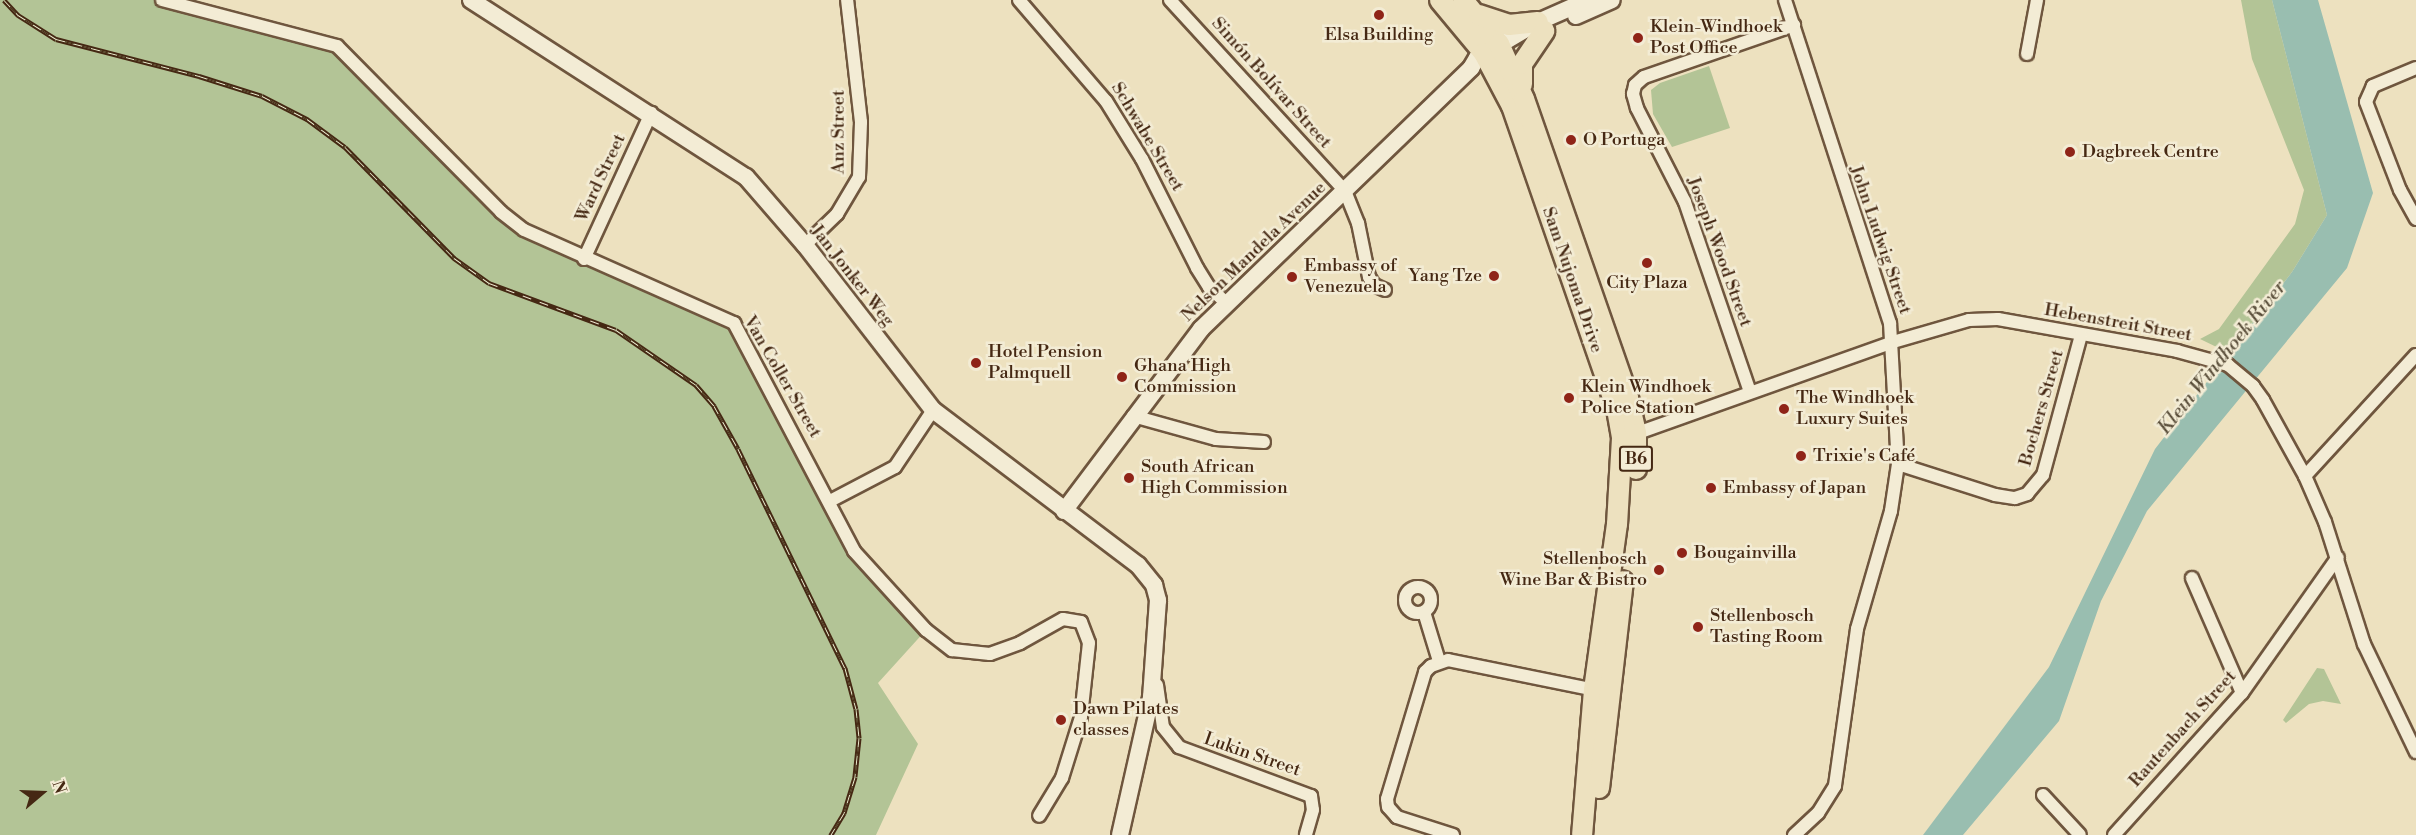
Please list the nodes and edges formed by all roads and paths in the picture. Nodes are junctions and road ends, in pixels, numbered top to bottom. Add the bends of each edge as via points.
1 (162, 0) edge
2 (471, 0) edge
3 (847, 0) edge
4 (1019, 0) edge
5 (1170, 0) edge
6 (1440, 0) edge
7 (1588, 0) edge
8 (1612, 0) edge
9 (1785, 0) edge
10 (2037, 0) edge
11 (1469, 7) edge
12 (1794, 25) junction
13 (1541, 27) junction
14 (1495, 53) junction
15 (2027, 54) dead end
16 (2416, 68) edge
17 (1524, 99) junction
18 (651, 113) junction
19 (1345, 191) junction
20 (2416, 219) edge
21 (805, 245) junction
22 (584, 259) junction
23 (1385, 290) dead end
24 (1226, 303) junction
25 (2081, 335) junction
26 (1893, 342) junction
27 (2416, 356) edge
28 (1750, 392) junction
29 (933, 410) junction
30 (1133, 416) junction
31 (1629, 436) junction
32 (1264, 442) dead end
33 (1898, 464) junction
34 (2305, 476) junction
35 (830, 501) junction
36 (1064, 511) junction
37 (2338, 557) junction
38 (2192, 578) dead end
39 (1424, 612) dead end
40 (1156, 617) junction
41 (1439, 661) junction
42 (1156, 681) junction
43 (1602, 692) junction
44 (2242, 693) junction
45 (1150, 698) junction
46 (2416, 752) edge
47 (2043, 795) dead end
48 (1039, 816) dead end
49 (1120, 835) edge
50 (1306, 835) edge
51 (1453, 835) edge
52 (1582, 835) edge
53 (1593, 835) edge
54 (1794, 835) edge
55 (2080, 835) edge
56 (2114, 835) edge

1 - 22 street, Van Coller Street via 337,46 501,212 524,230
2 - 18 main road, Jan Jonker Weg via 582,74
3 - 21 street, Anz Street via 861,122 859,177 837,214
4 - 24 street, Schwabe Street via 1106,101 1142,159 1197,268
5 - 19 street, Simón Bolívar Street
6 - 14 highway, Sam Nujoma Drive / B6
7 - 13 main road, Nelson Mandela Avenue
8 - 13 main road, Nelson Mandela Avenue
9 - 12 street, John Ludwig Street
10 - 15 street
11 - 13 highway via 1509,26
11 - 14 highway, Sam Nujoma Drive / B6
12 - 26 street, John Ludwig Street
12 - 28 street, Joseph Wood Street via 1644,77 1635,85 1633,94 1685,202
13 - 14 main road, Nelson Mandela Avenue
13 - 17 highway via 1522,64
14 - 17 highway, Sam Nujoma Drive / B6
14 - 19 main road, Nelson Mandela Avenue via 1471,68
14 - 31 highway, Sam Nujoma Drive / B6
16 - 20 street via 2373,86 2366,102 2400,190
17 - 31 highway, Sam Nujoma Drive / B6 via 1614,355
18 - 21 main road, Jan Jonker Weg via 746,177
18 - 22 street, Ward Street
19 - 23 street via 1358,223 1369,277 1374,285
19 - 24 main road, Nelson Mandela Avenue
21 - 29 main road, Jan Jonker Weg
22 - 35 street, Van Coller Street via 734,323
24 - 30 main road, Nelson Mandela Avenue
25 - 26 street, Hebenstreit Street via 1998,319 1969,320
25 - 33 street, Bochers Street via 2043,475 2027,494 2015,498 1995,495
25 - 34 street, Hebenstreit Street via 2177,351 2228,365 2263,400
26 - 28 street, Hebenstreit Street
26 - 33 street, John Ludwig Street via 1889,368
27 - 34 street
28 - 31 street, Hebenstreit Street
29 - 35 street via 895,467
29 - 36 main road, Jan Jonker Weg
30 - 32 street via 1216,439
30 - 36 main road, Nelson Mandela Avenue
31 - 43 highway, Sam Nujoma Drive / B6 via 1636,474
33 - 54 street, John Ludwig Street via 1892,511 1857,629 1834,786 1818,813
34 - 37 street, Hebenstreit Street
35 - 48 street, Van Coller Street via 854,551 926,630 952,650 990,654 1020,643 1063,619 1081,622 1089,644 1081,717 1062,778
36 - 40 main road, Jan Jonker Weg via 1149,577 1157,593
37 - 44 street, Rautenbach Street
37 - 46 street, Hebenstreit Street via 2364,644
38 - 44 street
39 - 41 street
40 - 42 main road, Jan Jonker Weg
40 - 45 main road, Jan Jonker Weg
41 - 43 street
41 - 51 street via 1425,672 1388,807 1397,817
42 - 45 main road, Jan Jonker Weg
42 - 50 street, Lukin Street via 1163,727 1170,740 1185,751 1305,791 1314,804
43 - 52 highway, Sam Nujoma Drive / B6
43 - 53 highway, Sam Nujoma Drive / B6
44 - 56 street, Rautenbach Street
45 - 49 main road, Jan Jonker Weg
47 - 55 street

